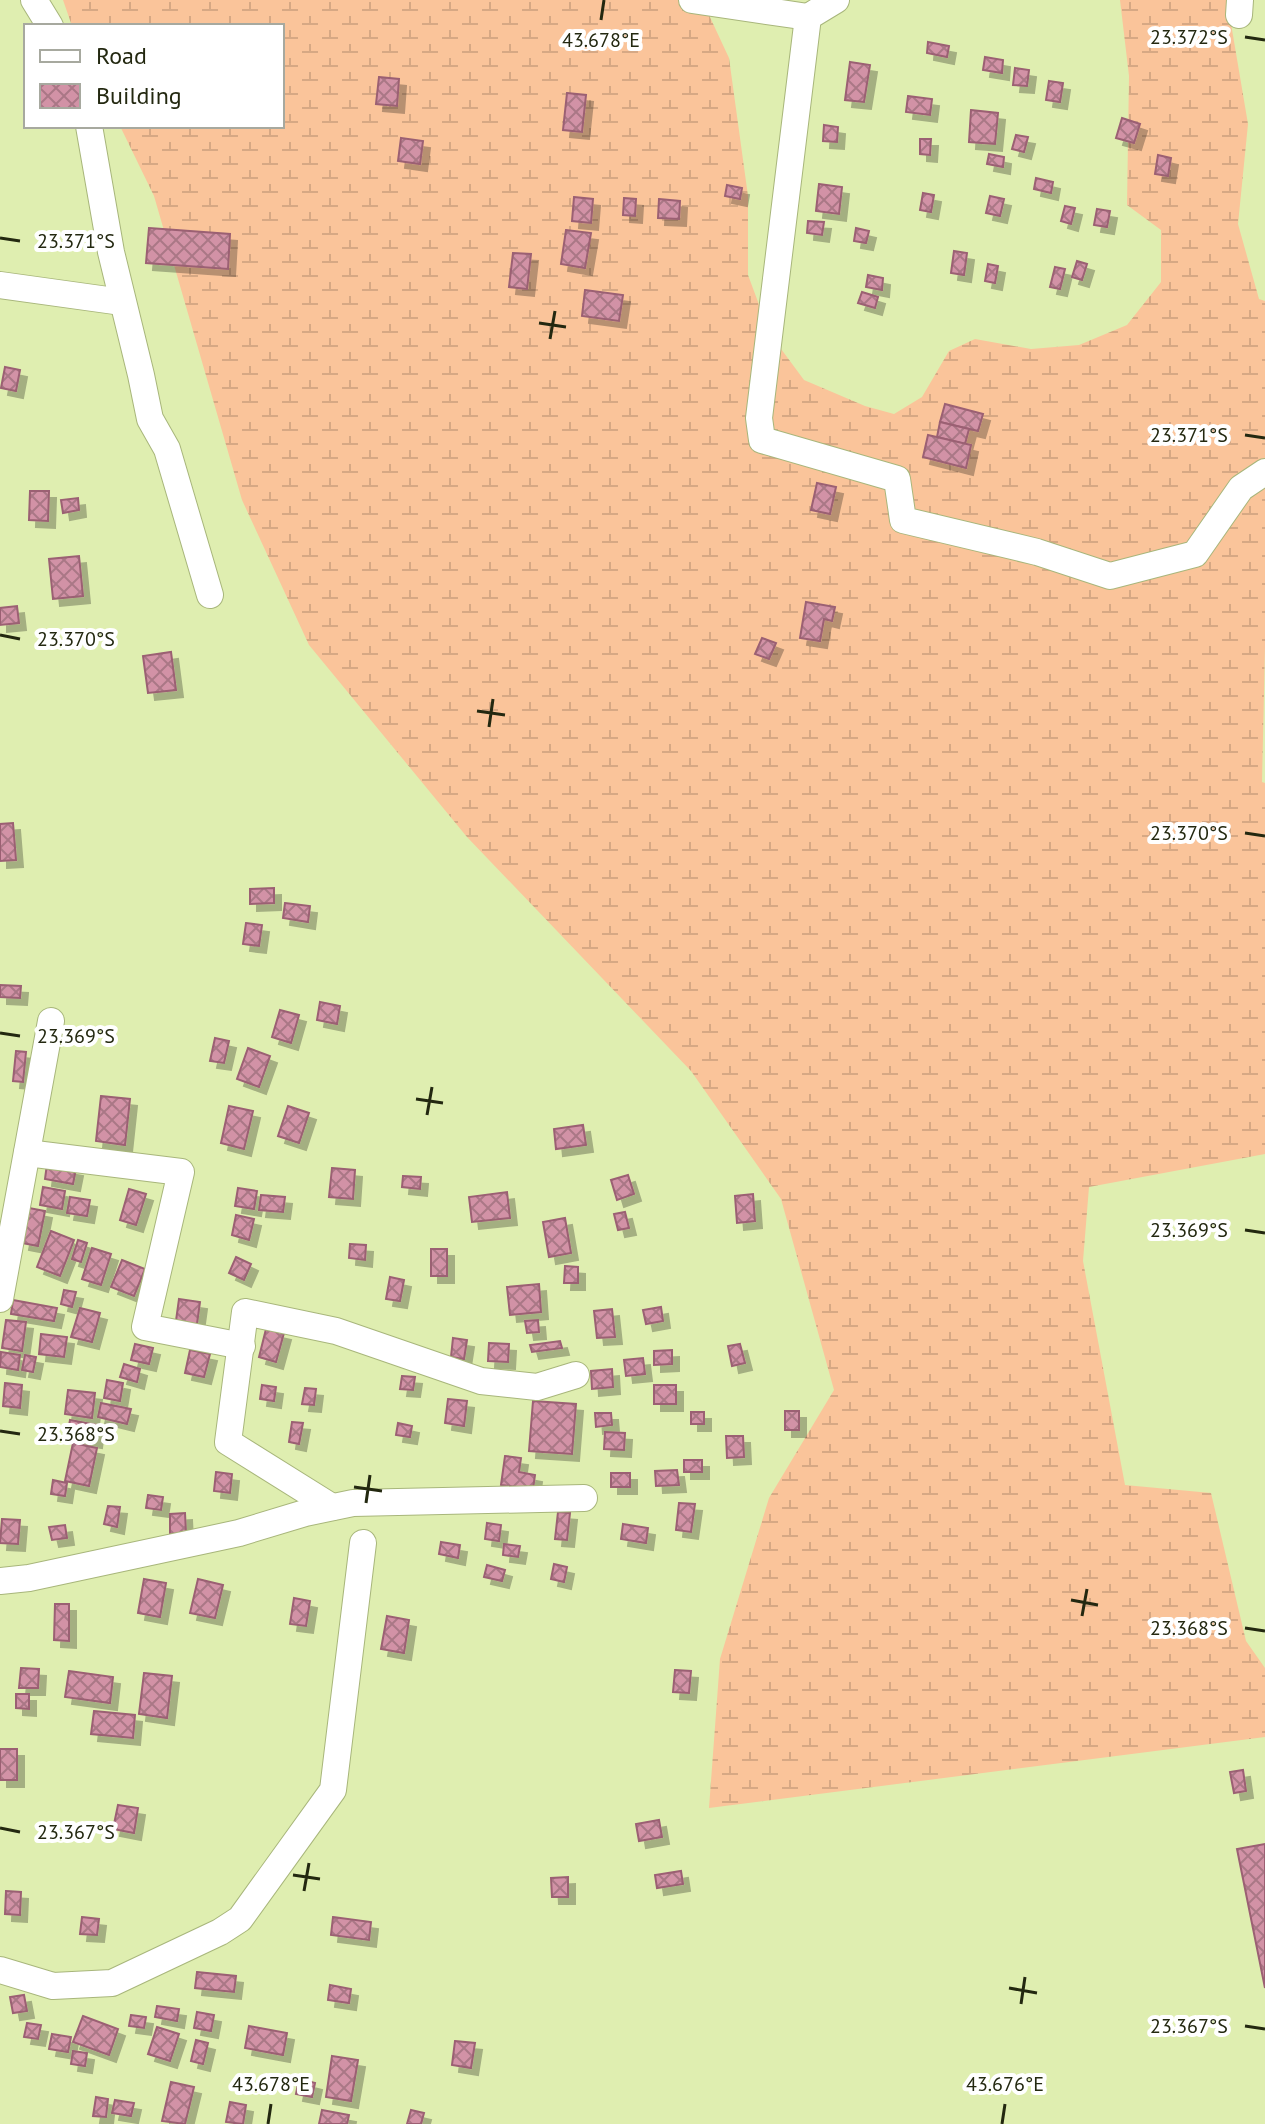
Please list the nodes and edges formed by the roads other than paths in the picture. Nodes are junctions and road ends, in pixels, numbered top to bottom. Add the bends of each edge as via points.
1 (34, 0) edge
2 (692, 0) edge
3 (836, 0) edge
4 (808, 17) junction
5 (49, 24) edge
6 (89, 128) edge
7 (0, 285) edge
8 (122, 302) junction
9 (1265, 472) edge
10 (210, 595) dead end
11 (51, 1021) dead end
12 (27, 1153) junction
13 (3, 1266) edge
14 (0, 1299) edge
15 (242, 1346) junction
16 (576, 1375) dead end
17 (584, 1498) dead end
18 (332, 1507) junction
19 (363, 1543) dead end
20 (0, 1581) edge
21 (0, 1970) edge

1 - 5 street
2 - 4 street
3 - 4 street
4 - 9 street via 761,404 762,440 897,479 903,520 1037,552 1110,576 1195,554 1241,488
6 - 8 street
7 - 8 street
8 - 10 street via 150,419 167,449
11 - 12 street
12 - 13 street
12 - 15 street via 181,1172 145,1327
13 - 14 street
15 - 16 street via 245,1312 336,1331 481,1381 537,1387
15 - 18 street via 228,1442
17 - 18 street
18 - 20 street via 239,1533
19 - 21 street via 333,1790 240,1919 112,1983 53,1986

